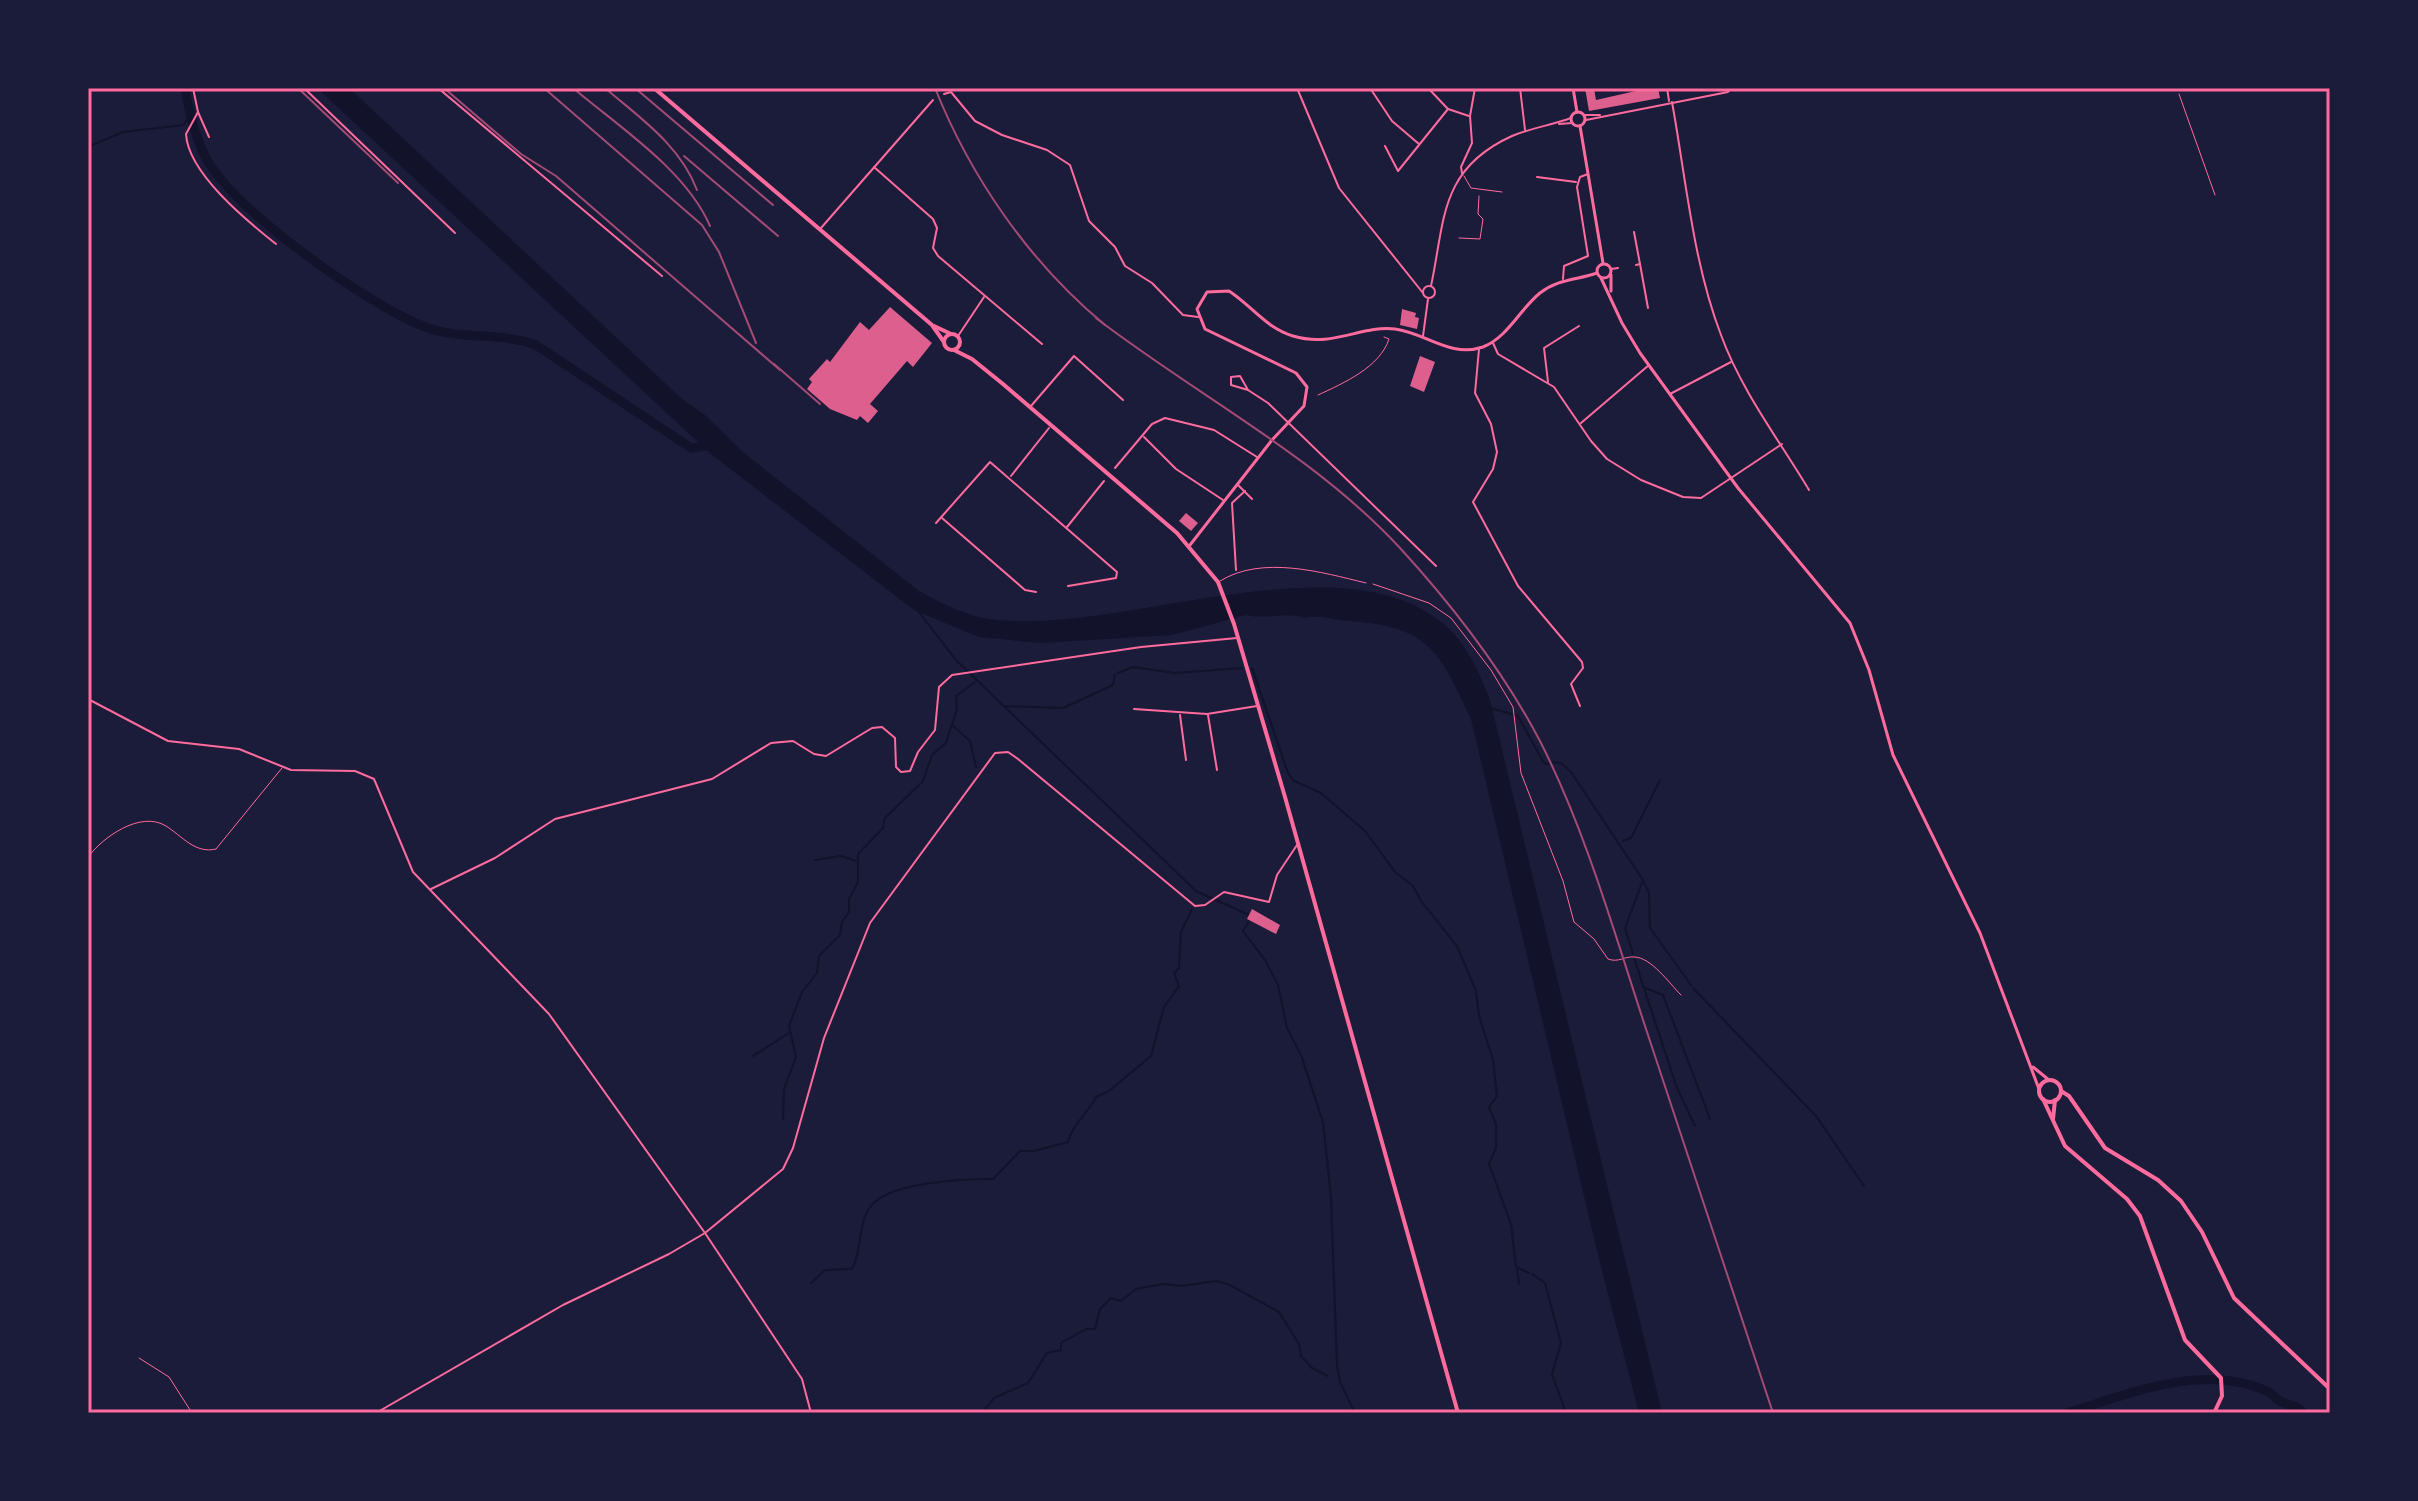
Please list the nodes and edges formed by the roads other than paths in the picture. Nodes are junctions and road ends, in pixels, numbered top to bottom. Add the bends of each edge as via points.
1 (193, 88) edge
2 (304, 88) edge
3 (438, 88) edge
4 (654, 88) edge
5 (1297, 88) edge
6 (1370, 88) edge
7 (1428, 88) edge
8 (1475, 88) edge
9 (1520, 88) edge
10 (1573, 88) edge
11 (1667, 88) edge
12 (1731, 88) edge
13 (944, 94) dead end
14 (933, 100) dead end
15 (1670, 102) junction
16 (1448, 109) junction
17 (1577, 112) junction
18 (197, 114) junction
19 (1470, 116) junction
20 (1585, 117) junction
21 (1572, 120) junction
22 (1580, 126) junction
23 (1525, 131) junction
24 (209, 137) dead end
25 (1420, 144) junction
26 (1385, 146) dead end
27 (874, 167) junction
28 (1462, 174) junction
29 (1588, 174) junction
30 (1537, 177) dead end
31 (1577, 183) junction
32 (1502, 192) dead end
33 (820, 229) junction
34 (1634, 232) dead end
35 (455, 233) dead end
36 (276, 244) dead end
37 (1603, 263) junction
38 (1618, 268) dead end
39 (1611, 272) junction
40 (1597, 273) junction
41 (662, 276) dead end
42 (1601, 278) junction
43 (1564, 280) junction
44 (1431, 286) junction
45 (1418, 287) junction
46 (1425, 288) junction
47 (1423, 293) junction
48 (985, 295) junction
49 (1611, 295) junction
50 (1428, 299) junction
51 (1648, 308) dead end
52 (1198, 317) junction
53 (932, 325) junction
54 (1579, 326) dead end
55 (951, 334) junction
56 (958, 336) junction
57 (1423, 338) junction
58 (944, 342) junction
59 (961, 342) junction
60 (1493, 342) junction
61 (1042, 344) dead end
62 (1479, 348) junction
63 (954, 350) junction
64 (972, 359) junction
65 (1732, 361) junction
66 (1649, 365) junction
67 (1547, 383) junction
68 (1248, 390) junction
69 (1670, 394) junction
70 (1123, 400) dead end
71 (1030, 407) junction
72 (1287, 424) junction
73 (1581, 424) junction
74 (1050, 427) junction
75 (1143, 436) junction
76 (1782, 444) junction
77 (1258, 458) junction
78 (1115, 468) dead end
79 (1729, 475) junction
80 (1009, 478) junction
81 (1104, 481) dead end
82 (1237, 485) junction
83 (1809, 490) dead end
84 (1245, 491) junction
85 (1252, 499) dead end
86 (1224, 501) junction
87 (942, 518) junction
88 (936, 523) dead end
89 (1067, 528) junction
90 (1190, 545) junction
91 (1436, 566) dead end
92 (1236, 570) junction
93 (1218, 582) junction
94 (1366, 583) road end
95 (1068, 586) dead end
96 (1036, 592) dead end
97 (1238, 638) junction
98 (88, 699) edge
99 (1258, 705) junction
100 (1580, 706) dead end
101 (1134, 709) dead end
102 (1180, 714) junction
103 (1207, 714) junction
104 (1186, 760) dead end
105 (282, 768) junction
106 (1217, 770) dead end
107 (1298, 844) junction
108 (88, 857) edge
109 (429, 890) junction
110 (2033, 1067) junction
111 (2049, 1080) junction
112 (2039, 1089) junction
113 (2061, 1091) junction
114 (2043, 1099) junction
115 (2056, 1100) junction
116 (2072, 1101) junction
117 (2053, 1122) junction
118 (705, 1233) junction
119 (139, 1358) dead end
120 (2330, 1389) edge
121 (192, 1413) edge
122 (376, 1413) edge
123 (811, 1413) edge
124 (1458, 1413) edge
125 (2214, 1413) edge

1 - 18 street
2 - 35 street
3 - 41 street
4 - 33 main road
5 - 45 street via 1339,188
6 - 25 street via 1392,121
7 - 16 street
8 - 19 street
9 - 23 street
10 - 17 main road
11 - 15 street
12 - 15 street
13 - 52 street via 951,92 975,121 1070,165 1089,221 1115,247 1125,266 1152,283 1183,315
14 - 27 street
15 - 20 street
15 - 65 street via 1712,308
16 - 19 street
16 - 25 street
17 - 20 main road
17 - 21 main road
18 - 24 street
18 - 36 street via 186,141 220,197
19 - 28 street via 1472,143
20 - 22 main road
21 - 22 main road
21 - 23 street
22 - 29 main road
23 - 28 street via 1501,141
25 - 26 street via 1398,171
27 - 33 street
27 - 48 street via 933,219 934,251
28 - 32 lane via 1471,188
28 - 44 street via 1446,202
29 - 31 street
29 - 37 main road
30 - 31 street
31 - 43 street via 1588,256 1565,265
33 - 53 main road
34 - 51 street
37 - 39 main road
37 - 40 main road
38 - 39 street
39 - 42 main road
39 - 49 main road
40 - 42 main road
40 - 43 main road
42 - 49 main road
43 - 60 main road via 1538,295
44 - 46 street
44 - 50 street via 1435,293
45 - 46 street
45 - 47 street
46 - 47 street
47 - 50 street
48 - 56 street
48 - 61 street
49 - 66 main road
50 - 57 street
52 - 57 main road via 1203,296 1221,289 1271,326 1297,337 1331,340 1392,329
52 - 72 main road via 1214,336 1303,379 1306,402
53 - 55 main road
53 - 58 main road
54 - 67 street via 1544,348
55 - 56 main road
55 - 58 main road
56 - 59 main road
57 - 62 main road via 1452,348
58 - 63 main road
59 - 63 main road
59 - 64 main road
60 - 62 main road
60 - 67 street via 1498,354
62 - 100 street via 1475,393 1491,424 1497,452 1493,469 1473,498 1475,506 1518,586 1582,662 1571,684
63 - 64 main road
64 - 71 main road
65 - 69 street
65 - 76 street
66 - 69 main road
66 - 73 street
67 - 73 street
68 - 68 street via 1240,376 1231,377 1233,386
68 - 72 street
69 - 79 main road
70 - 71 street via 1074,356
71 - 74 main road
72 - 77 main road
72 - 91 street
73 - 79 street via 1607,459 1686,498 1701,498
74 - 80 street
74 - 90 main road
75 - 77 street via 1165,418 1214,430
75 - 78 street
75 - 86 street via 1176,469
76 - 79 street
76 - 83 street
77 - 82 main road
79 - 110 main road via 1853,630 1893,755 1980,933 2023,1053
80 - 87 street via 990,462
80 - 89 street
81 - 89 street
82 - 84 street
82 - 86 main road
84 - 85 street
84 - 92 street via 1232,503
86 - 90 main road
87 - 88 street
87 - 96 street via 1025,590
89 - 95 street via 1118,575
90 - 93 main road
92 - 93 lane
92 - 94 lane via 1294,568
93 - 97 main road
97 - 99 main road
97 - 109 street via 961,673 939,687 935,730 910,771 896,767 895,738 882,727 826,756 793,741 779,741 712,779 555,819 495,858
98 - 105 street via 168,741 235,748
99 - 103 street
99 - 107 main road
101 - 102 street
102 - 103 street
102 - 104 street
103 - 106 street
105 - 108 lane via 216,849 196,847 164,824 151,822 105,837
105 - 109 street via 355,771 372,777 404,856
107 - 118 street via 1277,875 1269,902 1229,892 1200,906 1187,902 1018,759 1008,752 995,753 870,923 824,1038 788,1161
107 - 124 main road
109 - 118 street via 549,1014
110 - 111 main road
110 - 112 main road
111 - 112 main road
111 - 113 main road
112 - 114 main road
113 - 115 main road
113 - 116 main road
114 - 115 main road
114 - 117 main road
115 - 116 main road
115 - 117 main road
116 - 120 main road via 2105,1148 2158,1180 2181,1201 2229,1291
117 - 125 main road via 2069,1150 2137,1211 2185,1340 2221,1378
118 - 122 street via 542,1316
118 - 123 street via 802,1379
119 - 121 lane via 169,1377

